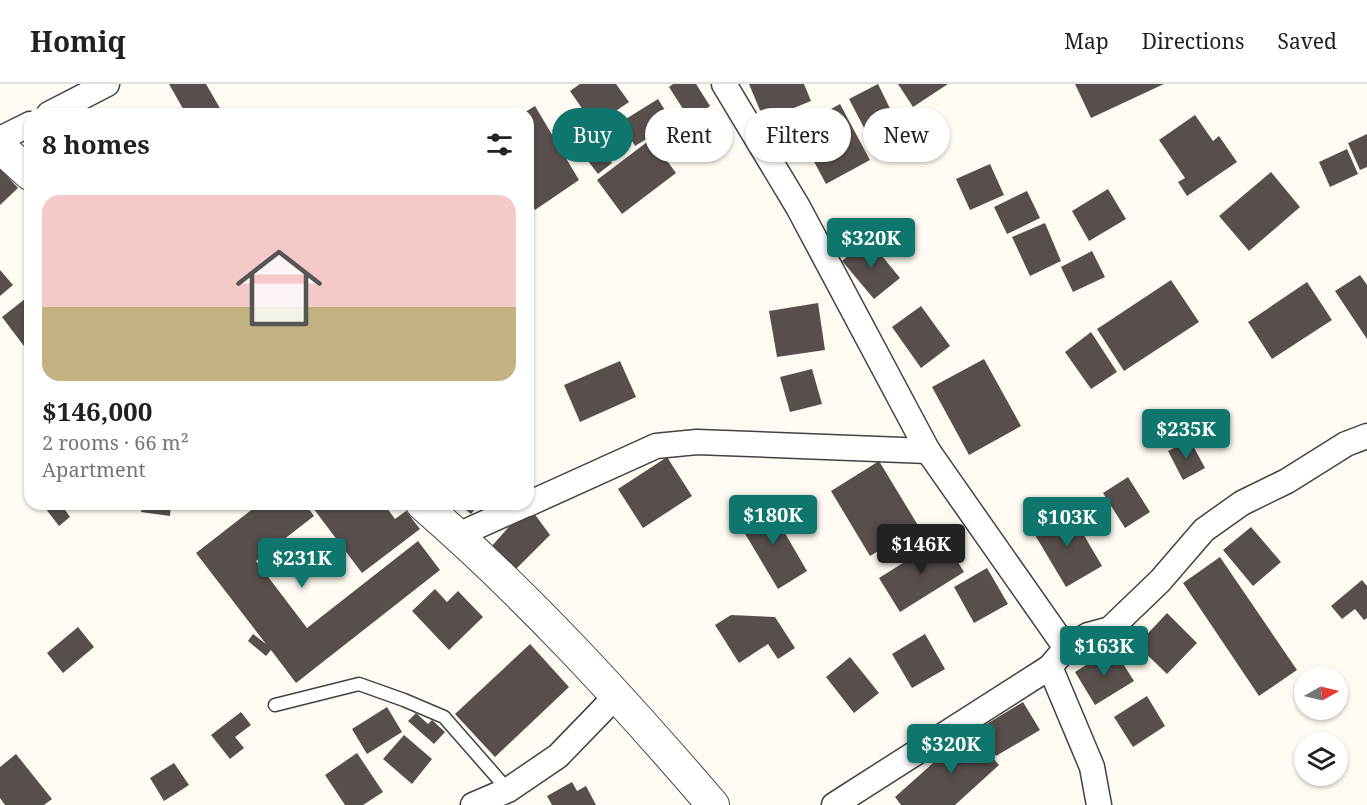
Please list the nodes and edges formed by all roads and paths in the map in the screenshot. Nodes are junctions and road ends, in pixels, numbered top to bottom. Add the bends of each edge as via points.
1 (107, 84) edge
2 (724, 84) edge
3 (61, 108) edge
4 (24, 126) edge
5 (0, 139) edge
6 (0, 147) edge
7 (24, 169) edge
8 (1367, 436) edge
9 (928, 451) junction
10 (534, 501) edge
11 (429, 510) edge
12 (514, 510) edge
13 (458, 535) junction
14 (1066, 648) junction
15 (1050, 667) junction
16 (617, 695) junction
17 (275, 705) dead end
18 (507, 790) junction
19 (473, 805) edge
20 (713, 805) edge
21 (834, 805) edge
22 (1099, 805) edge

1 - 3 street
2 - 9 street via 798,207
4 - 5 street
6 - 7 street
8 - 14 street via 1242,503 1204,530 1160,581 1110,629 1088,634
9 - 10 street via 697,442 656,446
9 - 14 street
11 - 13 street
12 - 13 street
13 - 16 street
14 - 15 street
15 - 21 street
15 - 22 street via 1092,767
16 - 18 street via 558,756
16 - 20 street
17 - 18 lane via 359,684 404,700 444,717
18 - 19 street

